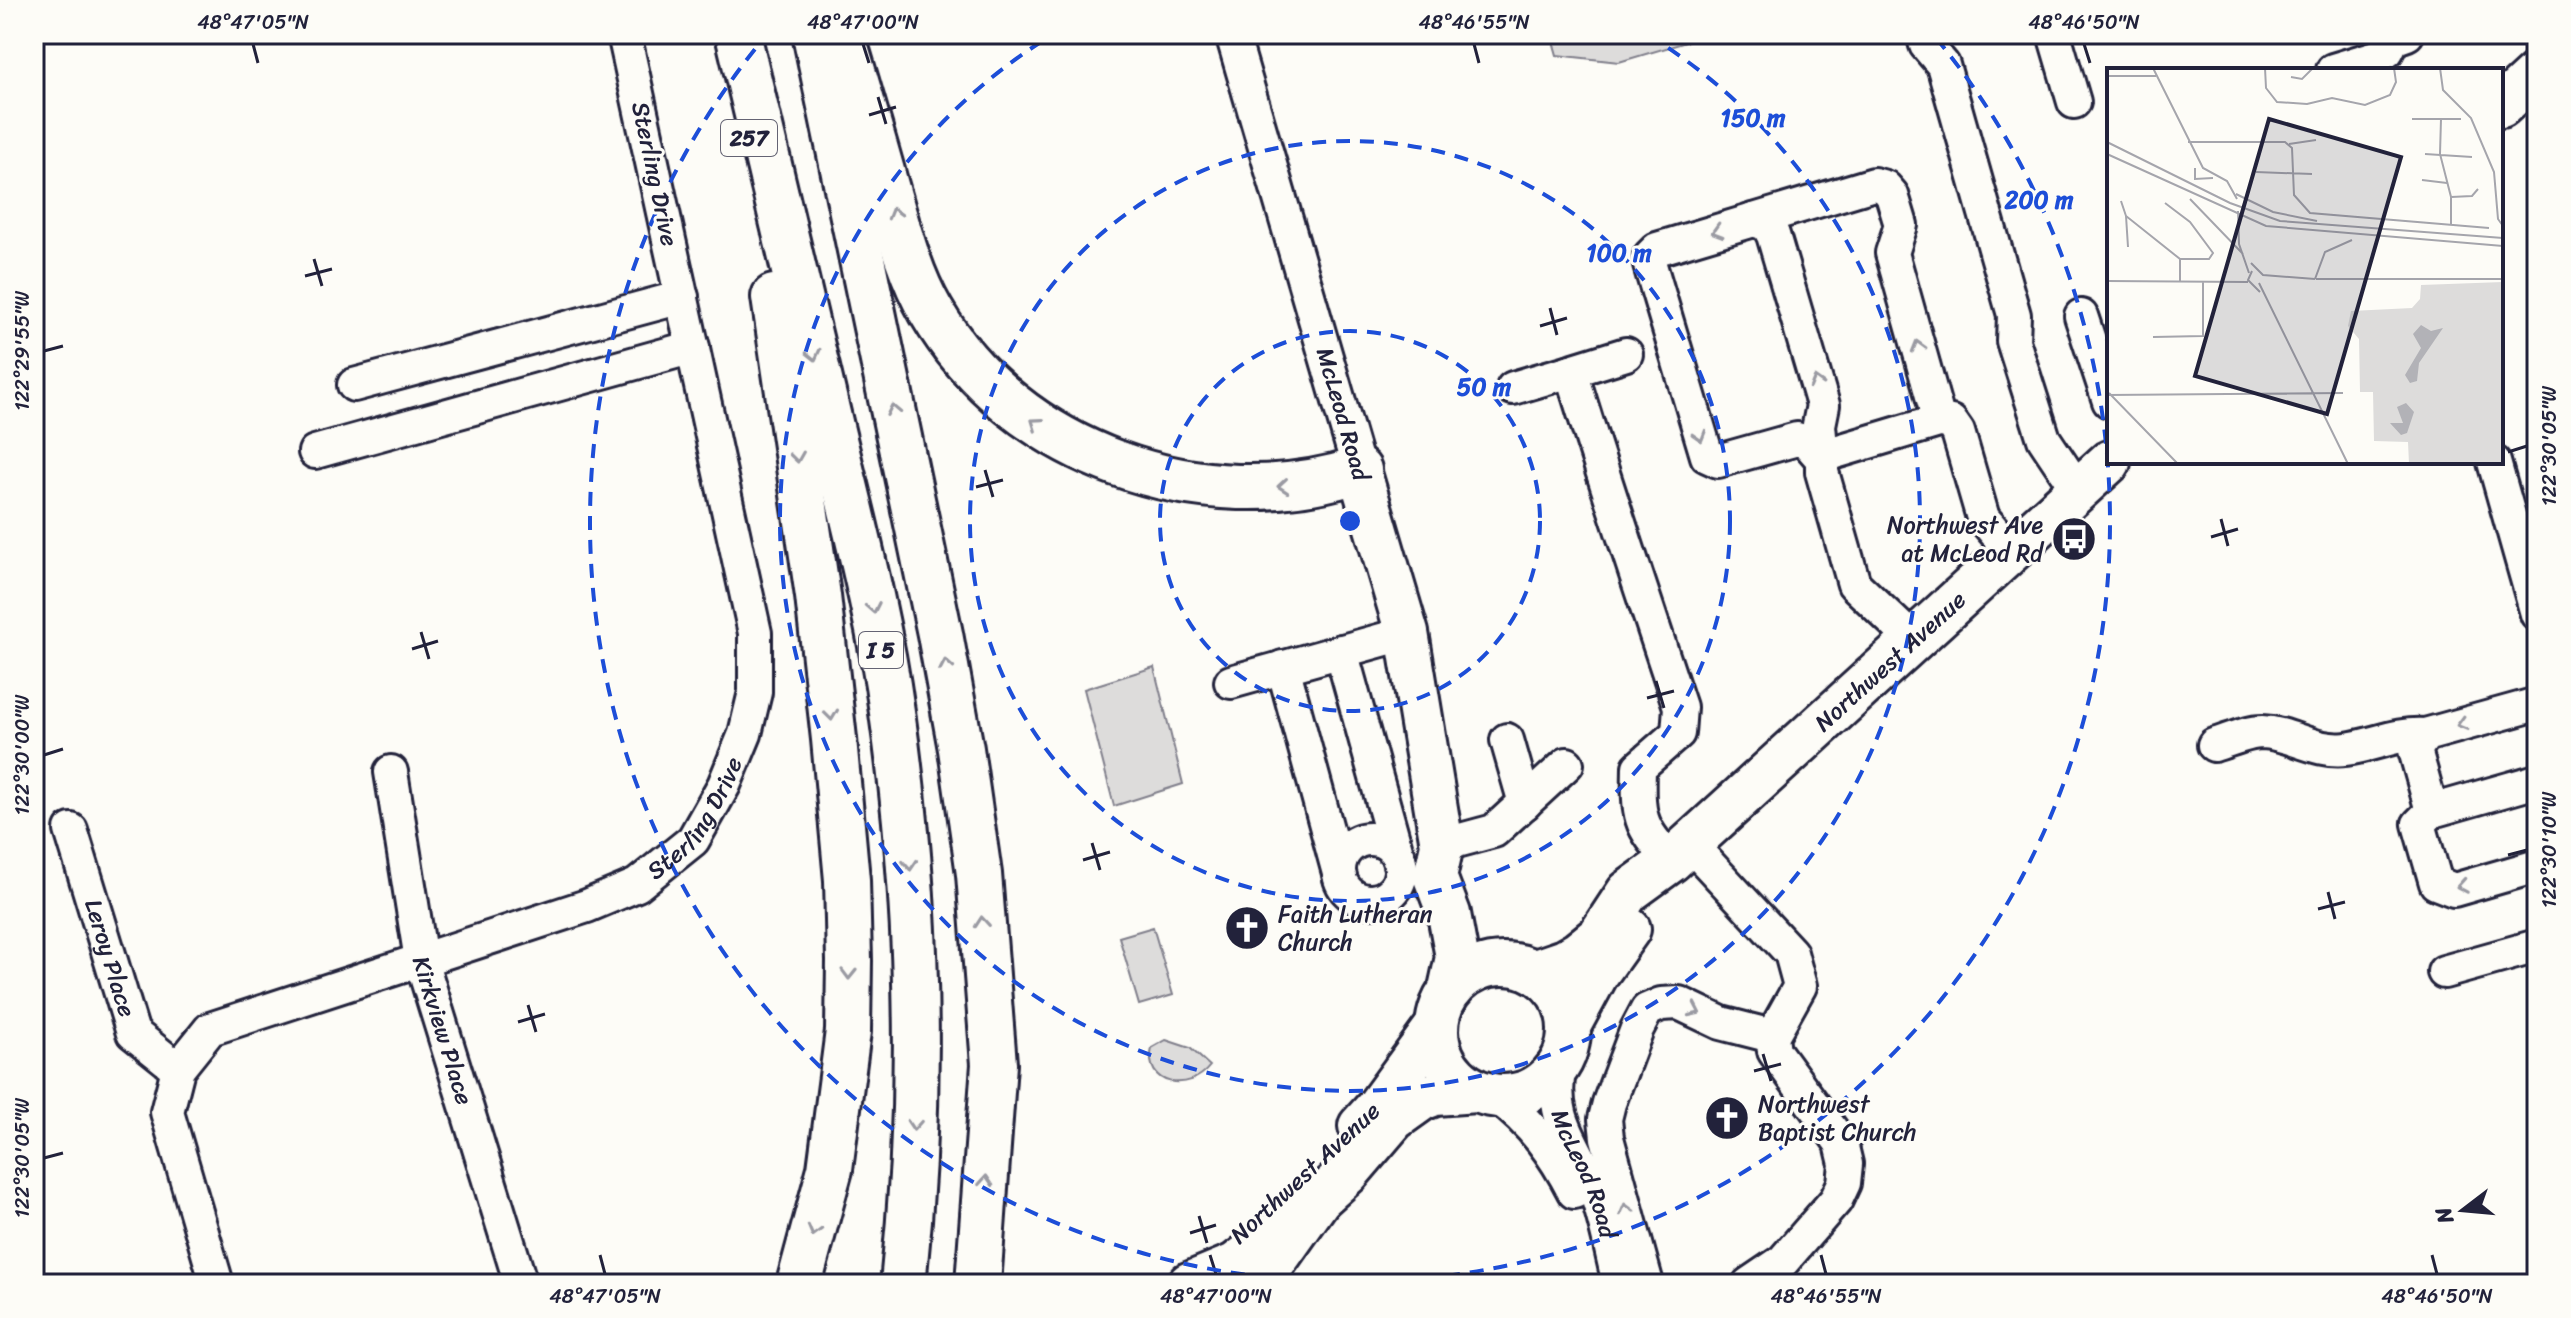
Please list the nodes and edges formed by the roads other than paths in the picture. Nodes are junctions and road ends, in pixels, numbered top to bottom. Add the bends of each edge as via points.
1 (624, 34) edge
2 (735, 34) edge
3 (815, 34) edge
4 (842, 34) edge
5 (1232, 34) edge
6 (1923, 34) edge
7 (2054, 34) edge
8 (2397, 44) edge
9 (2338, 68) edge
10 (2537, 73) edge
11 (2074, 102) dead end
12 (2503, 104) edge
13 (1753, 220) junction
14 (682, 297) junction
15 (2081, 316) dead end
16 (693, 347) junction
17 (1626, 354) dead end
18 (1571, 371) junction
19 (354, 385) dead end
20 (1513, 388) dead end
21 (2107, 395) edge
22 (1939, 421) junction
23 (315, 452) dead end
24 (1822, 459) junction
25 (2107, 464) edge
26 (2495, 464) edge
27 (1359, 470) junction
28 (2078, 490) junction
29 (2011, 551) junction
30 (2537, 614) edge
31 (1407, 633) junction
32 (1913, 640) junction
33 (1341, 651) junction
34 (1283, 667) junction
35 (1231, 682) dead end
36 (2537, 704) edge
37 (2425, 735) junction
38 (1507, 740) dead end
39 (2214, 745) dead end
40 (1567, 764) dead end
41 (391, 772) dead end
42 (2537, 781) edge
43 (1525, 803) junction
44 (2432, 811) junction
45 (71, 830) dead end
46 (1442, 845) junction
47 (1680, 852) junction
48 (1400, 864) junction
49 (2537, 866) edge
50 (1340, 877) junction
51 (2537, 946) edge
52 (421, 960) junction
53 (1527, 968) junction
54 (2444, 972) dead end
55 (1443, 1008) junction
56 (1772, 1036) junction
57 (1564, 1046) junction
58 (178, 1069) junction
59 (1486, 1094) junction
60 (1316, 1202) junction
61 (980, 1272) edge
62 (1195, 1281) edge
63 (904, 1282) edge
64 (217, 1284) edge
65 (521, 1284) edge
66 (799, 1284) edge
67 (1258, 1284) edge
68 (1604, 1284) edge
69 (1619, 1284) edge
70 (1647, 1284) edge
71 (1749, 1284) edge

1 - 14 street, Sterling Drive
2 -> 63 highway, I 5 via 867,580 892,708 907,831 917,1003
2 -> 66 highway, 257 via 818,596 847,880 846,1046 830,1169
61 -> 3 highway, I 5 via 994,1064 979,874 940,634
27 -> 4 highway via 1328,480 1263,488 1160,477 1080,449 999,396 959,356 912,270
5 - 27 street, McLeod Road
6 - 28 street via 1943,65 2014,315 2013,341 2044,439
7 - 11 street
8 - 9 street
10 - 12 main road
22 -> 13 street via 1892,253 1901,225 1885,187 1874,184
24 -> 13 street via 1823,405 1773,235 1767,224
13 -> 24 street via 1657,249 1650,265 1707,456 1718,461 1797,439
14 - 16 street, Sterling Drive
14 - 19 street
15 - 21 street
16 - 23 street
16 - 52 street, Sterling Drive via 755,633 755,692 724,785 693,840 637,885
17 - 18 street
18 - 20 street
18 - 47 street via 1680,707 1678,733 1639,767 1638,809 1651,841
22 - 24 street
22 - 29 street via 1951,422 1958,432 1983,518
24 - 32 street via 1854,584
25 - 28 main road, Northwest Avenue
26 - 30 street
27 - 31 main road, McLeod Road
28 - 29 main road, Northwest Avenue
29 - 32 main road, Northwest Avenue
31 - 33 street
31 - 46 main road, McLeod Road
32 - 47 main road, Northwest Avenue
33 - 34 street
33 - 48 street
34 - 35 street
34 - 50 street
36 -> 37 street
37 - 39 street via 2404,733 2346,749 2317,748 2259,732
37 - 44 street via 2415,750
38 - 43 street
40 - 43 street
41 - 52 street, Kirkview Place
42 - 44 street
43 - 46 street via 1494,831
49 -> 44 street via 2454,890 2436,883 2419,824
45 - 58 street, Leroy Place via 133,1033
46 - 53 main road, McLeod Road via 1479,925 1499,951
46 - 55 main road, McLeod Road via 1435,877 1457,957
47 - 53 main road, Northwest Avenue via 1628,892 1599,936 1564,961
47 - 56 street via 1791,953 1800,986
47 - 57 main road, Northwest Avenue via 1650,905 1597,974
48 - 50 street via 1398,885 1373,901 1352,896
48 - 50 street via 1390,847 1362,840 1341,859
51 - 54 street
52 - 58 street, Sterling Drive via 210,1029
52 - 65 street, Kirkview Place
53 - 55 main road via 1495,964 1466,975
53 - 57 main road via 1550,983 1566,1008
55 - 59 main road via 1438,1045 1447,1066 1465,1085
55 - 62 main road, Northwest Avenue via 1379,1105
70 -> 56 street via 1605,1119 1637,1029 1647,1010 1679,1003 1721,1023
56 - 71 street via 1774,1051 1841,1143 1846,1164 1836,1200 1783,1261
57 - 59 main road via 1551,1077 1536,1088 1517,1095
57 - 69 street, McLeod Road via 1556,1083 1560,1120 1597,1197
58 - 64 street, Sterling Drive via 167,1112
59 - 60 main road, Northwest Avenue via 1422,1099 1394,1119
59 - 68 street, McLeod Road via 1539,1133 1561,1166
60 - 62 main road, Northwest Avenue via 1235,1265
60 - 67 highway

